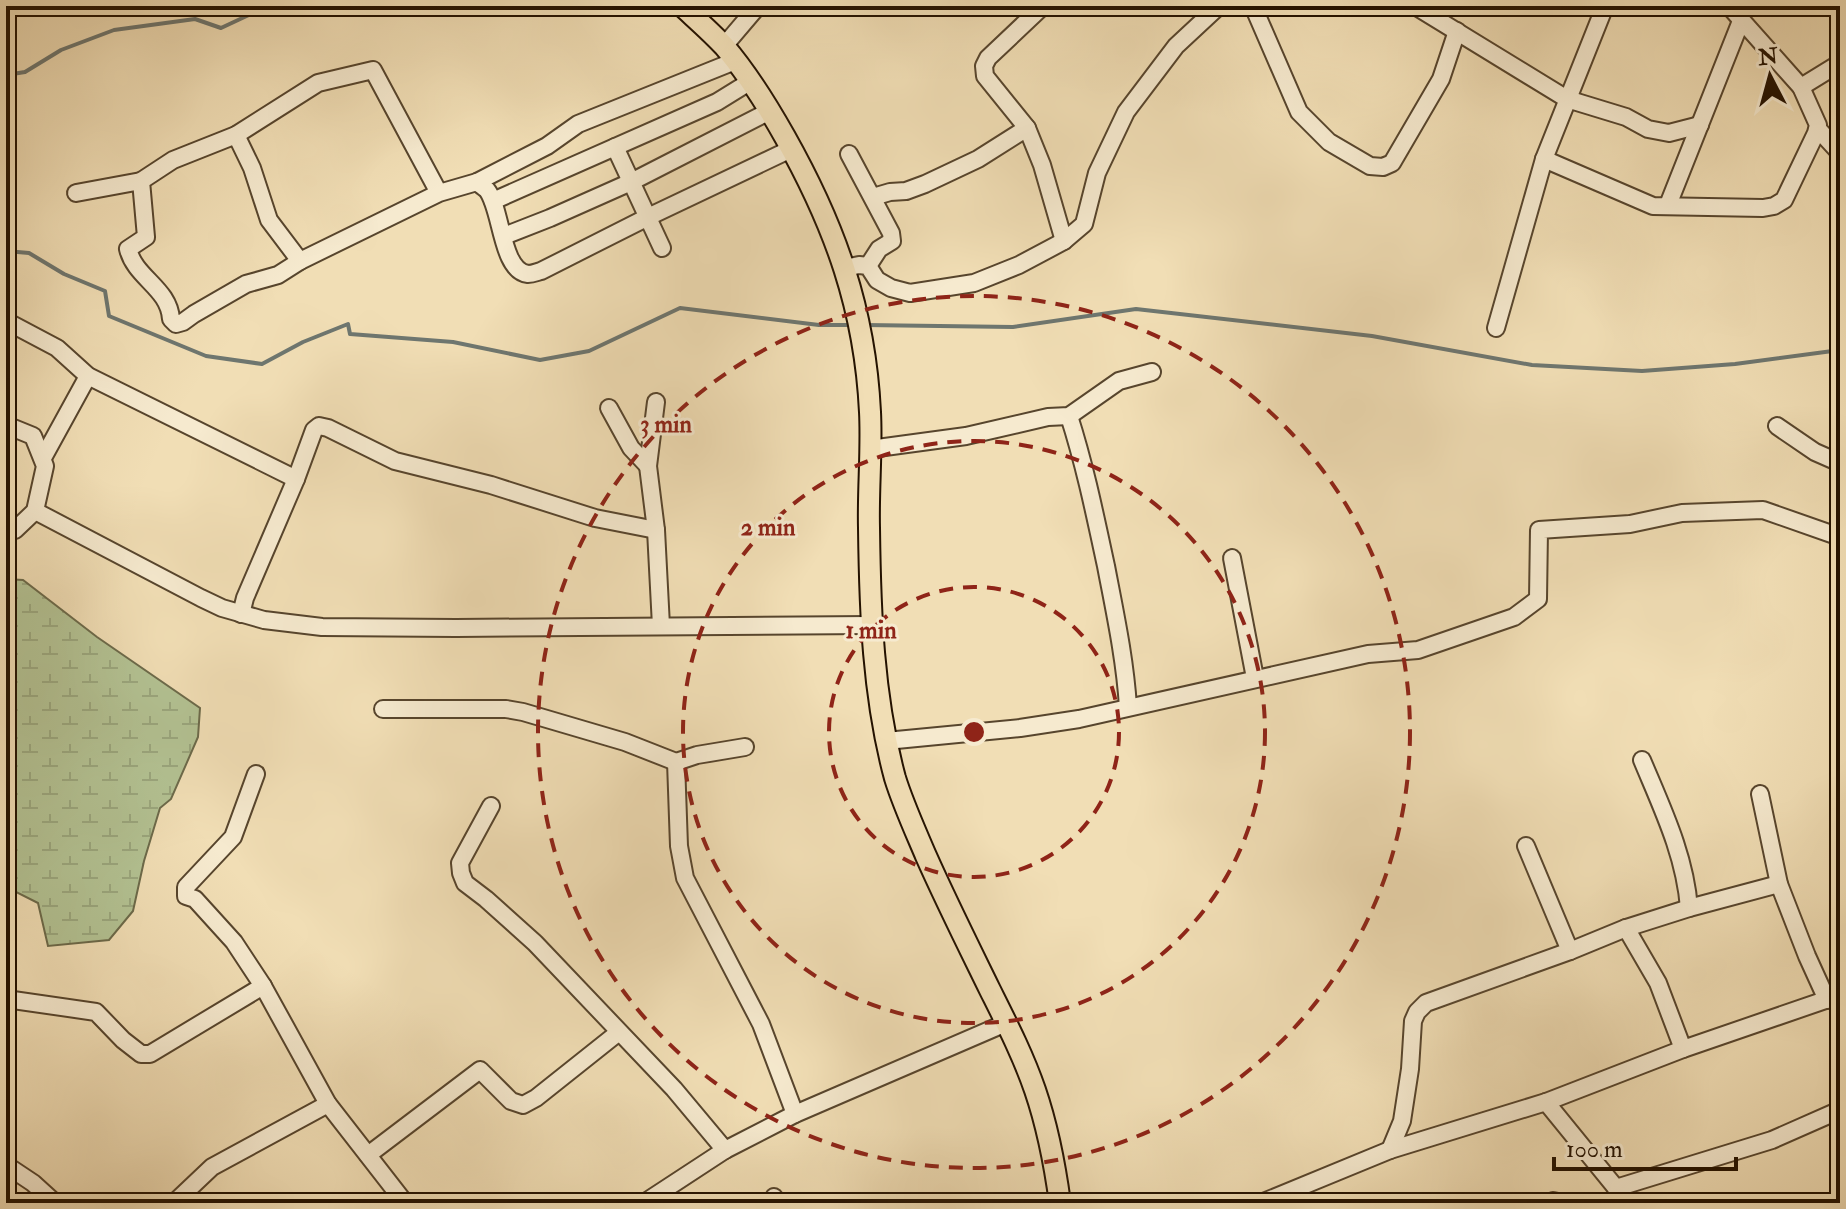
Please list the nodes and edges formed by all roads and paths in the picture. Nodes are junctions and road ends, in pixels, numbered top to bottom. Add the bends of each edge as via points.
1 (682, 6) edge
2 (758, 6) edge
3 (1043, 6) edge
4 (1219, 6) edge
5 (1253, 6) edge
6 (1415, 6) edge
7 (1605, 6) edge
8 (1729, 6) edge
9 (1741, 21) junction
10 (1457, 31) junction
11 (729, 53) junction
12 (1840, 63) edge
13 (751, 81) junction
14 (1801, 87) junction
15 (1567, 99) junction
16 (770, 111) junction
17 (1700, 125) junction
18 (1027, 128) junction
19 (1818, 129) junction
20 (236, 135) junction
21 (615, 147) junction
22 (791, 149) junction
23 (1840, 153) edge
24 (849, 154) dead end
25 (1544, 159) junction
26 (141, 181) junction
27 (477, 182) junction
28 (631, 182) junction
29 (76, 193) dead end
30 (439, 193) junction
31 (873, 197) junction
32 (493, 201) junction
33 (1668, 205) junction
34 (648, 217) junction
35 (504, 236) junction
36 (1064, 241) junction
37 (662, 248) dead end
38 (300, 261) junction
39 (868, 266) junction
40 (845, 268) junction
41 (6, 321) edge
42 (1496, 328) dead end
43 (1152, 372) dead end
44 (88, 376) junction
45 (656, 402) dead end
46 (609, 408) dead end
47 (1069, 416) junction
48 (6, 425) edge
49 (1777, 426) dead end
50 (870, 449) junction
51 (43, 458) junction
52 (1840, 463) edge
53 (648, 466) junction
54 (296, 479) junction
55 (35, 511) junction
56 (656, 530) junction
57 (9, 535) edge
58 (1840, 537) edge
59 (1232, 558) dead end
60 (241, 614) junction
61 (872, 625) junction
62 (661, 626) junction
63 (1255, 678) junction
64 (1128, 707) junction
65 (383, 709) dead end
66 (886, 741) junction
67 (745, 747) dead end
68 (1642, 760) dead end
69 (676, 762) junction
70 (256, 774) dead end
71 (1760, 794) dead end
72 (491, 806) dead end
73 (1526, 846) dead end
74 (1779, 884) junction
75 (1689, 908) junction
76 (1626, 928) junction
77 (1570, 951) junction
78 (263, 986) junction
79 (1834, 998) edge
80 (6, 999) edge
81 (1006, 1023) junction
82 (619, 1032) junction
83 (1683, 1049) junction
84 (1546, 1102) junction
85 (328, 1104) junction
86 (1840, 1110) edge
87 (795, 1114) junction
88 (725, 1150) junction
89 (1390, 1150) junction
90 (368, 1155) junction
91 (6, 1165) edge
92 (1618, 1195) edge
93 (1265, 1202) edge
94 (55, 1203) edge
95 (174, 1203) edge
96 (405, 1203) edge
97 (644, 1203) edge
98 (1060, 1203) edge

1 - 11 main road
2 - 11 street
3 - 18 street via 984,66 985,76
4 - 36 street via 1176,46 1126,112 1097,173 1084,224
5 - 10 street via 1299,112 1329,142 1370,166 1392,163 1441,79
6 - 10 street
7 - 15 street
8 - 9 street
9 - 14 street
9 - 17 street
10 - 15 street
11 - 13 main road
11 - 27 street via 578,124
12 - 14 street
13 - 16 main road
13 - 21 street via 717,102
14 - 19 street
15 - 17 street via 1648,129 1669,133
15 - 25 street
16 - 22 main road
16 - 28 street
17 - 33 street
18 - 31 street via 925,184
18 - 36 street
19 - 23 street
19 - 33 street via 1784,200 1774,206
20 - 26 street via 173,160
20 - 30 street via 318,83 373,70
20 - 38 street via 269,220
21 - 28 street
21 - 32 street
22 - 34 street
22 - 40 main road
24 - 31 street
25 - 33 street via 1653,206
25 - 42 street
26 - 29 street
26 - 38 street via 146,237 128,249 131,261 169,303 176,324
27 - 30 street
27 - 32 street
28 - 34 street
28 - 35 street
30 - 38 street
31 - 39 street via 892,241
32 - 35 street
34 - 35 street via 528,274 508,255
34 - 37 street
36 - 39 street via 974,283 910,293 877,280
39 - 40 street
40 - 50 main road via 864,347
41 - 44 street via 57,348
43 - 47 street via 1119,381
44 - 51 street
44 - 54 street
45 - 53 street
46 - 53 street via 631,448
47 - 50 street
47 - 64 street via 1085,466 1112,597
48 - 51 street via 33,436
49 - 52 street
50 - 61 main road
51 - 55 street
53 - 56 street
54 - 56 street via 319,426 395,461
54 - 60 street
55 - 57 street
55 - 60 street
56 - 62 street
58 - 63 street via 1763,510 1682,513 1630,524 1539,530 1538,599 1514,617 1418,650 1368,654
59 - 63 street
60 - 62 street via 322,627
61 - 62 street
61 - 66 main road
63 - 64 street
64 - 66 street via 1020,728
65 - 69 street via 523,712
66 - 81 main road via 917,836
67 - 69 street
68 - 75 street via 1687,879
69 - 87 street via 685,878 761,1024
70 - 78 street via 233,837 186,887 186,896 195,899 234,942
71 - 74 street
72 - 82 street via 460,863 465,883 535,943
73 - 77 street
74 - 75 street
74 - 79 street via 1807,956
75 - 76 street
76 - 77 street
76 - 83 street via 1658,983
77 - 89 street via 1426,1003 1417,1012 1402,1121
78 - 80 street via 150,1054 141,1054 123,1040 96,1012
78 - 85 street
79 - 83 street
81 - 87 street
81 - 98 main road via 1035,1090
82 - 88 street
82 - 90 street via 523,1105 511,1101 480,1070
83 - 84 street
84 - 89 street
84 - 92 street
85 - 90 street
85 - 95 street via 212,1167
86 - 92 street
87 - 88 street
88 - 97 street
89 - 93 street
90 - 96 street
91 - 94 street

